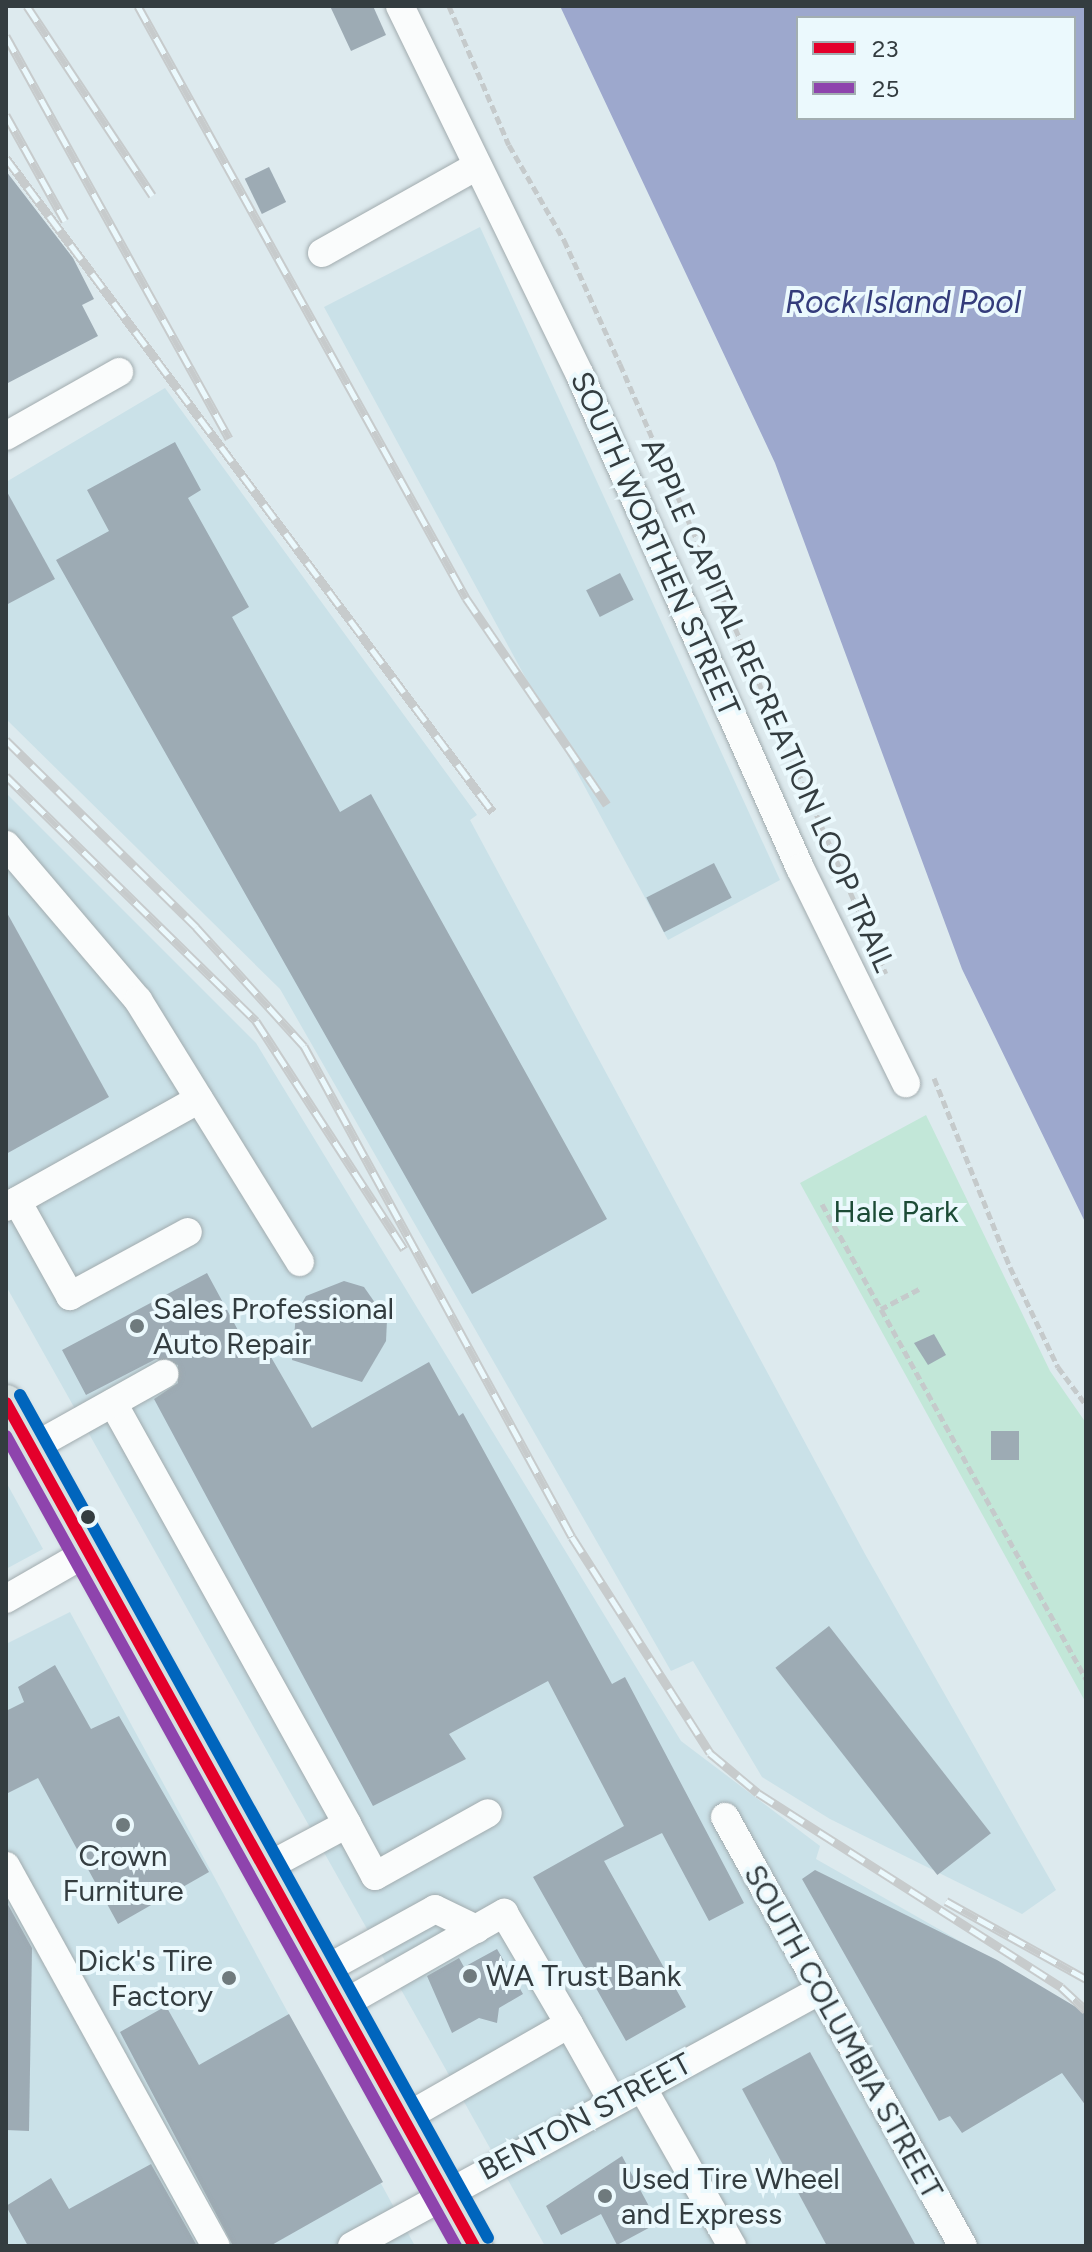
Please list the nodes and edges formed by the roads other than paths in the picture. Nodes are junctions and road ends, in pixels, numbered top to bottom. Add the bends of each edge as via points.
1 (400, 6) edge
2 (477, 166) junction
3 (322, 253) dead end
4 (119, 372) dead end
5 (6, 436) edge
6 (6, 845) edge
7 (918, 1076) road end
8 (199, 1099) junction
9 (11, 1204) edge
10 (188, 1232) dead end
11 (300, 1262) dead end
12 (164, 1374) dead end
13 (6, 1403) edge
14 (113, 1403) junction
15 (30, 1449) junction
16 (86, 1553) junction
17 (6, 1599) edge
18 (488, 1813) dead end
19 (725, 1817) dead end
20 (347, 1824) junction
21 (6, 1866) edge
22 (263, 1869) junction
23 (476, 1929) junction
24 (321, 1972) junction
25 (819, 1991) junction
26 (340, 2006) junction
27 (569, 2024) junction
28 (642, 2087) junction
29 (613, 2102) junction
30 (403, 2119) junction
31 (445, 2193) junction
32 (216, 2246) edge
33 (352, 2246) edge
34 (474, 2246) edge
35 (732, 2246) edge
36 (963, 2246) edge

1 - 2 street, SOUTH WORTHEN STREET
2 - 3 street
2 - 7 street, SOUTH WORTHEN STREET
4 - 5 street
6 - 8 street via 138,1000
8 - 9 street
8 - 11 street
9 - 10 street via 70,1296
12 - 14 street
13 - 15 main road
14 - 15 street
14 - 20 street
15 - 16 main road
16 - 17 street
16 - 22 main road
18 - 20 street via 375,1876
19 - 25 street, SOUTH COLUMBIA STREET
20 - 22 street
21 - 32 street
22 - 24 main road
23 - 24 street via 435,1909
23 - 26 street
23 - 27 street via 504,1913
24 - 26 main road
25 - 28 street, BENTON STREET
25 - 36 street, SOUTH COLUMBIA STREET
26 - 30 main road
27 - 29 street
27 - 30 street
28 - 29 street, BENTON STREET
28 - 35 street
29 - 31 street, BENTON STREET
30 - 31 main road
31 - 33 street, BENTON STREET
31 - 34 main road

